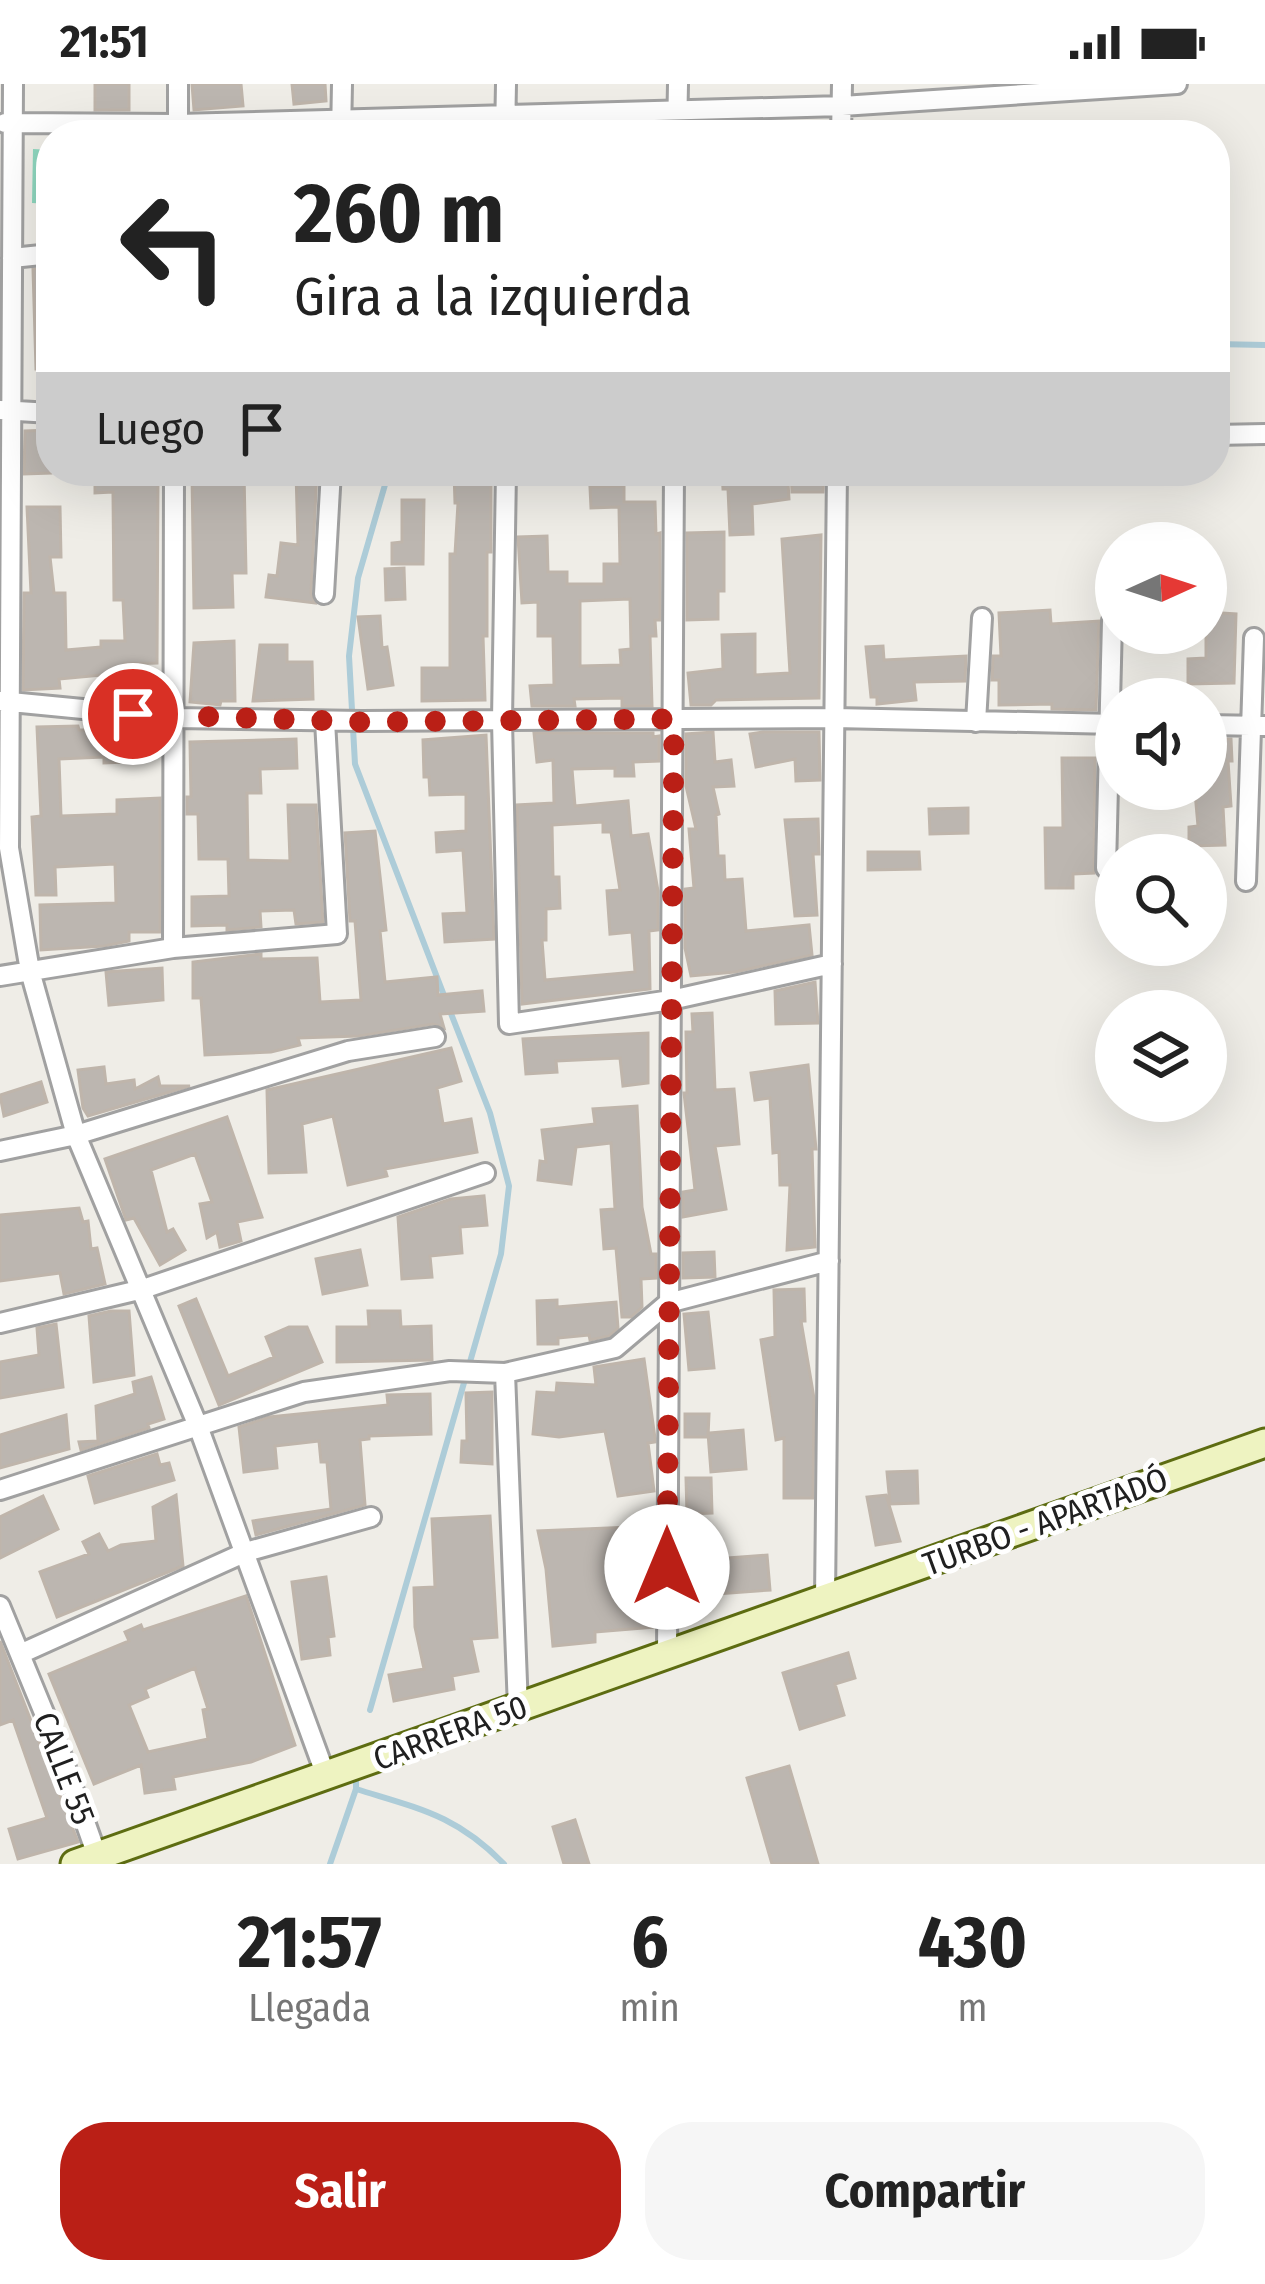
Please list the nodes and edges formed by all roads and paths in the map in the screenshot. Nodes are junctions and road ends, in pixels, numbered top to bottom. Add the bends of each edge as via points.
1 (13, 84) edge
2 (178, 84) edge
3 (342, 84) edge
4 (506, 84) edge
5 (678, 84) edge
6 (842, 84) edge
7 (1177, 84) edge
8 (842, 106) junction
9 (677, 110) junction
10 (178, 120) edge
11 (342, 120) edge
12 (506, 120) edge
13 (563, 120) edge
14 (677, 120) edge
15 (842, 120) edge
16 (6, 123) edge
17 (36, 124) edge
18 (36, 256) edge
19 (12, 258) junction
20 (6, 410) edge
21 (36, 412) edge
22 (1265, 434) edge
23 (1230, 435) edge
24 (174, 486) edge
25 (330, 486) edge
26 (506, 486) edge
27 (674, 486) edge
28 (837, 486) edge
29 (324, 594) dead end
30 (982, 618) dead end
31 (1254, 638) dead end
32 (4, 701) edge
33 (175, 718) junction
34 (835, 718) junction
35 (674, 719) junction
36 (502, 720) junction
37 (325, 721) junction
38 (976, 722) junction
39 (1095, 724) edge
40 (1227, 725) edge
41 (1258, 726) edge
42 (1246, 881) dead end
43 (173, 948) junction
44 (832, 964) junction
45 (30, 971) junction
46 (0, 976) edge
47 (671, 1000) junction
48 (435, 1037) dead end
49 (76, 1135) junction
50 (0, 1151) edge
51 (485, 1173) dead end
52 (829, 1261) junction
53 (143, 1289) junction
54 (668, 1303) junction
55 (0, 1323) edge
56 (496, 1373) junction
57 (198, 1426) junction
58 (1265, 1443) edge
59 (0, 1490) edge
60 (370, 1517) dead end
61 (246, 1552) junction
62 (825, 1599) junction
63 (0, 1606) edge
64 (20, 1654) junction
65 (667, 1655) junction
66 (518, 1708) junction
67 (326, 1776) junction
68 (91, 1861) edge

1 - 16 street
2 - 10 street
3 - 11 street
4 - 12 street
5 - 9 street
6 - 8 street
7 - 8 street
8 - 9 street
8 - 15 street
9 - 13 street
9 - 14 street
16 - 17 street
16 - 19 street
18 - 19 street
19 - 20 street
20 - 21 street
20 - 32 street
22 - 23 street
24 - 33 street
25 - 29 street
26 - 36 street
27 - 35 street
28 - 34 street
30 - 38 street
31 - 41 street
32 - 33 street
32 - 45 street via 9,848
33 - 37 street
33 - 43 street
34 - 35 street
34 - 38 street
34 - 44 street
35 - 36 street
35 - 47 street
36 - 37 street
36 - 47 street via 509,1024
37 - 43 street via 337,934
38 - 39 street
40 - 41 street
41 - 42 street
43 - 45 street
44 - 47 street
44 - 52 street
45 - 46 street
45 - 49 street
47 - 54 street
48 - 49 street via 348,1051
49 - 50 street
49 - 53 street
51 - 53 street
52 - 54 street
52 - 62 street
53 - 55 street
53 - 57 street
54 - 56 street via 615,1348
54 - 65 street
56 - 57 street via 450,1371 304,1392
56 - 66 street
57 - 59 street
57 - 61 street
58 - 62 main road, TURBO - APARTADÓ
60 - 61 street
61 - 64 street
61 - 67 street
62 - 65 main road, CARRERA 50
63 - 64 street, CALLE 55
64 - 68 street, CALLE 55
65 - 66 main road, CARRERA 50
66 - 67 main road, CARRERA 50
67 - 68 main road, CARRERA 50

